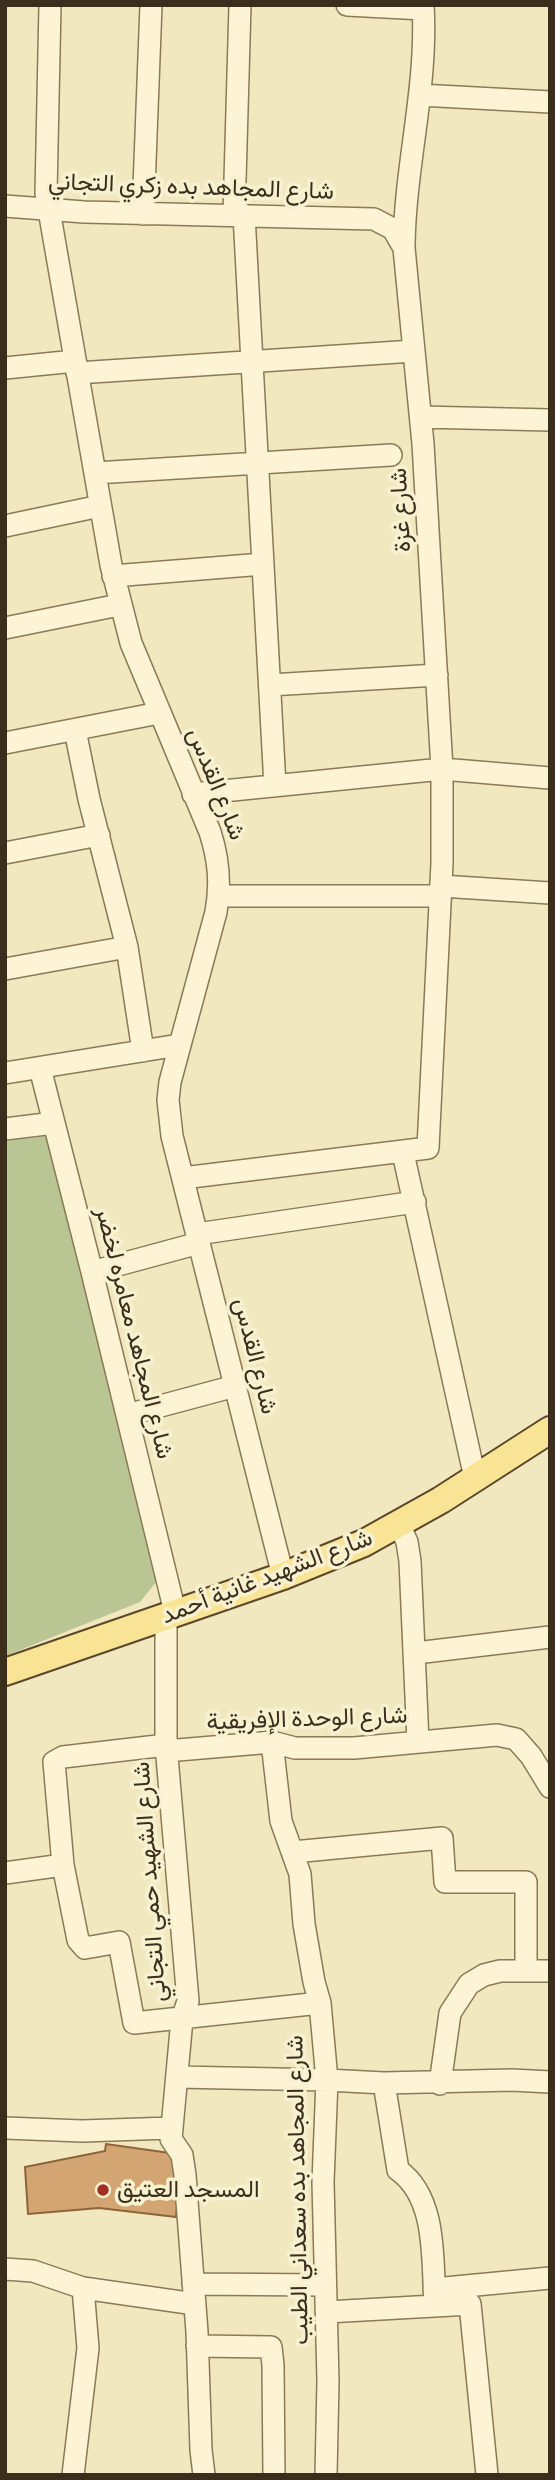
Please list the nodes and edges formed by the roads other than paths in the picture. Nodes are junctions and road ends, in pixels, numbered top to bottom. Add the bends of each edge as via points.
1 (50, 5) edge
2 (151, 5) edge
3 (240, 5) edge
4 (347, 5) edge
5 (423, 7) edge
6 (420, 95) junction
7 (550, 102) edge
8 (407, 195) junction
9 (5, 206) edge
10 (49, 209) junction
11 (143, 214) junction
12 (239, 215) junction
13 (374, 219) junction
14 (404, 248) junction
15 (414, 351) junction
16 (252, 361) junction
17 (76, 367) junction
18 (5, 368) edge
19 (421, 417) junction
20 (550, 420) edge
21 (391, 456) dead end
22 (258, 463) junction
23 (95, 473) junction
24 (100, 506) junction
25 (5, 526) edge
26 (263, 564) junction
27 (113, 576) junction
28 (120, 605) junction
29 (5, 628) edge
30 (437, 675) junction
31 (270, 685) junction
32 (159, 713) junction
33 (75, 730) junction
34 (5, 743) edge
35 (442, 769) junction
36 (550, 778) edge
37 (275, 786) junction
38 (193, 794) junction
39 (99, 835) junction
40 (5, 853) edge
41 (440, 891) junction
42 (550, 893) edge
43 (219, 896) junction
44 (127, 947) junction
45 (5, 969) edge
46 (179, 1045) junction
47 (143, 1051) junction
48 (40, 1068) junction
49 (5, 1073) edge
50 (54, 1123) junction
51 (5, 1129) edge
52 (403, 1153) junction
53 (183, 1178) junction
54 (415, 1202) junction
55 (198, 1239) junction
56 (92, 1272) junction
57 (235, 1386) junction
58 (127, 1415) junction
59 (550, 1430) edge
60 (475, 1478) junction
61 (399, 1524) junction
62 (283, 1576) junction
63 (170, 1614) junction
64 (550, 1637) edge
65 (416, 1653) junction
66 (5, 1672) edge
67 (272, 1742) junction
68 (418, 1742) junction
69 (166, 1748) junction
70 (550, 1787) edge
71 (293, 1852) junction
72 (64, 1865) junction
73 (5, 1873) edge
74 (526, 1970) junction
75 (550, 1971) edge
76 (320, 2003) junction
77 (182, 2019) junction
78 (177, 2077) junction
79 (327, 2080) junction
80 (550, 2082) edge
81 (384, 2083) junction
82 (440, 2084) junction
83 (5, 2128) edge
84 (171, 2129) junction
85 (5, 2269) edge
86 (550, 2278) edge
87 (325, 2285) junction
88 (83, 2288) junction
89 (194, 2294) junction
90 (434, 2297) junction
91 (327, 2312) junction
92 (197, 2346) junction
93 (73, 2475) edge
94 (204, 2475) edge
95 (274, 2475) edge
96 (326, 2475) edge
97 (487, 2475) edge

1 - 10 street, شارع القدس
2 - 11 street
3 - 12 street
4 - 5 street
5 - 6 street, شارع غزة
6 - 7 street
6 - 8 street, شارع غزة
8 - 13 street
8 - 14 street, شارع غزة
9 - 10 street, شارع المجاهد بده زكري التجاني
10 - 11 street, شارع المجاهد بده زكري التجاني
10 - 17 street, شارع القدس
11 - 12 street, شارع المجاهد بده زكري التجاني
12 - 13 street, شارع المجاهد بده زكري التجاني
12 - 16 street
13 - 14 street via 393,229
14 - 15 street, شارع غزة
15 - 16 street
15 - 19 street, شارع غزة
16 - 17 street
16 - 22 street
17 - 18 street
17 - 23 street, شارع القدس
19 - 20 street
19 - 30 street, شارع غزة
21 - 22 street
22 - 23 street
22 - 26 street
23 - 24 street, شارع القدس
24 - 25 street
24 - 27 street, شارع القدس
26 - 27 street
26 - 31 street
27 - 28 street, شارع القدس
28 - 29 street
28 - 32 street, شارع القدس
30 - 31 street
30 - 35 street, شارع غزة
31 - 37 street
32 - 33 street
32 - 38 street, شارع القدس
33 - 34 street
33 - 39 street
35 - 36 street
35 - 37 street
35 - 41 street, شارع غزة
37 - 38 street
38 - 43 street, شارع القدس via 215,848
39 - 40 street
39 - 44 street
41 - 42 street
41 - 43 street
41 - 52 street, شارع غزة via 428,1148
43 - 46 street, شارع القدس
44 - 45 street
44 - 47 street
46 - 47 street
46 - 53 street, شارع القدس via 169,1100
47 - 48 street
48 - 49 street
48 - 50 street, شارع المجاهد معامره لخضر
50 - 51 street
50 - 56 street, شارع المجاهد معامره لخضر
52 - 53 street
52 - 54 street
53 - 55 street, شارع القدس
54 - 55 street
54 - 60 street
55 - 56 street
55 - 57 street, شارع القدس
56 - 58 street, شارع المجاهد معامره لخضر
57 - 58 street
57 - 62 street, شارع القدس
58 - 63 street, شارع المجاهد معامره لخضر
59 - 60 main road, شارع الشهيد غانية أحمد
60 - 61 main road, شارع الشهيد غانية أحمد
61 - 62 main road, شارع الشهيد غانية أحمد
61 - 65 street via 410,1561
62 - 63 main road, شارع الشهيد غانية أحمد
63 - 66 main road, شارع الشهيد غانية أحمد
63 - 69 street, شارع الشهيد حمي التجاني
64 - 65 street
65 - 68 street
67 - 68 street, شارع الوحدة الإفريقية via 322,1749
67 - 69 street, شارع الوحدة الإفريقية
67 - 71 street, شارع المجاهد بده سعداني الطيب via 281,1821
68 - 70 street, شارع الوحدة الإفريقية via 497,1735 516,1739
69 - 72 street, شارع الوحدة الإفريقية via 63,1757 54,1762
69 - 77 street, شارع الشهيد حمي التجاني via 188,1976
71 - 74 street via 442,1838 445,1882 526,1882
71 - 76 street, شارع المجاهد بده سعداني الطيب
72 - 73 street
72 - 77 street via 78,1941 85,1948 120,1942 134,2023
74 - 75 street
74 - 82 street via 484,1975 459,1997 450,2013
76 - 77 street
76 - 79 street, شارع المجاهد بده سعداني الطيب
77 - 78 street, شارع الشهيد حمي التجاني
78 - 79 street
78 - 84 street, شارع الشهيد حمي التجاني
79 - 81 street
79 - 87 street, شارع المجاهد بده سعداني الطيب
80 - 82 street
81 - 82 street
81 - 90 street via 398,2170 408,2177 424,2206 432,2240
83 - 84 street
84 - 89 street, شارع الشهيد حمي التجاني via 171,2140 184,2162
85 - 88 street via 33,2271
86 - 90 street
87 - 89 street
87 - 91 street, شارع المجاهد بده سعداني الطيب
88 - 89 street
88 - 93 street via 88,2348
89 - 92 street, شارع الشهيد حمي التجاني
90 - 91 street
90 - 97 street via 470,2304
91 - 96 street, شارع المجاهد بده سعداني الطيب
92 - 94 street, شارع الشهيد حمي التجاني
92 - 95 street via 271,2347

